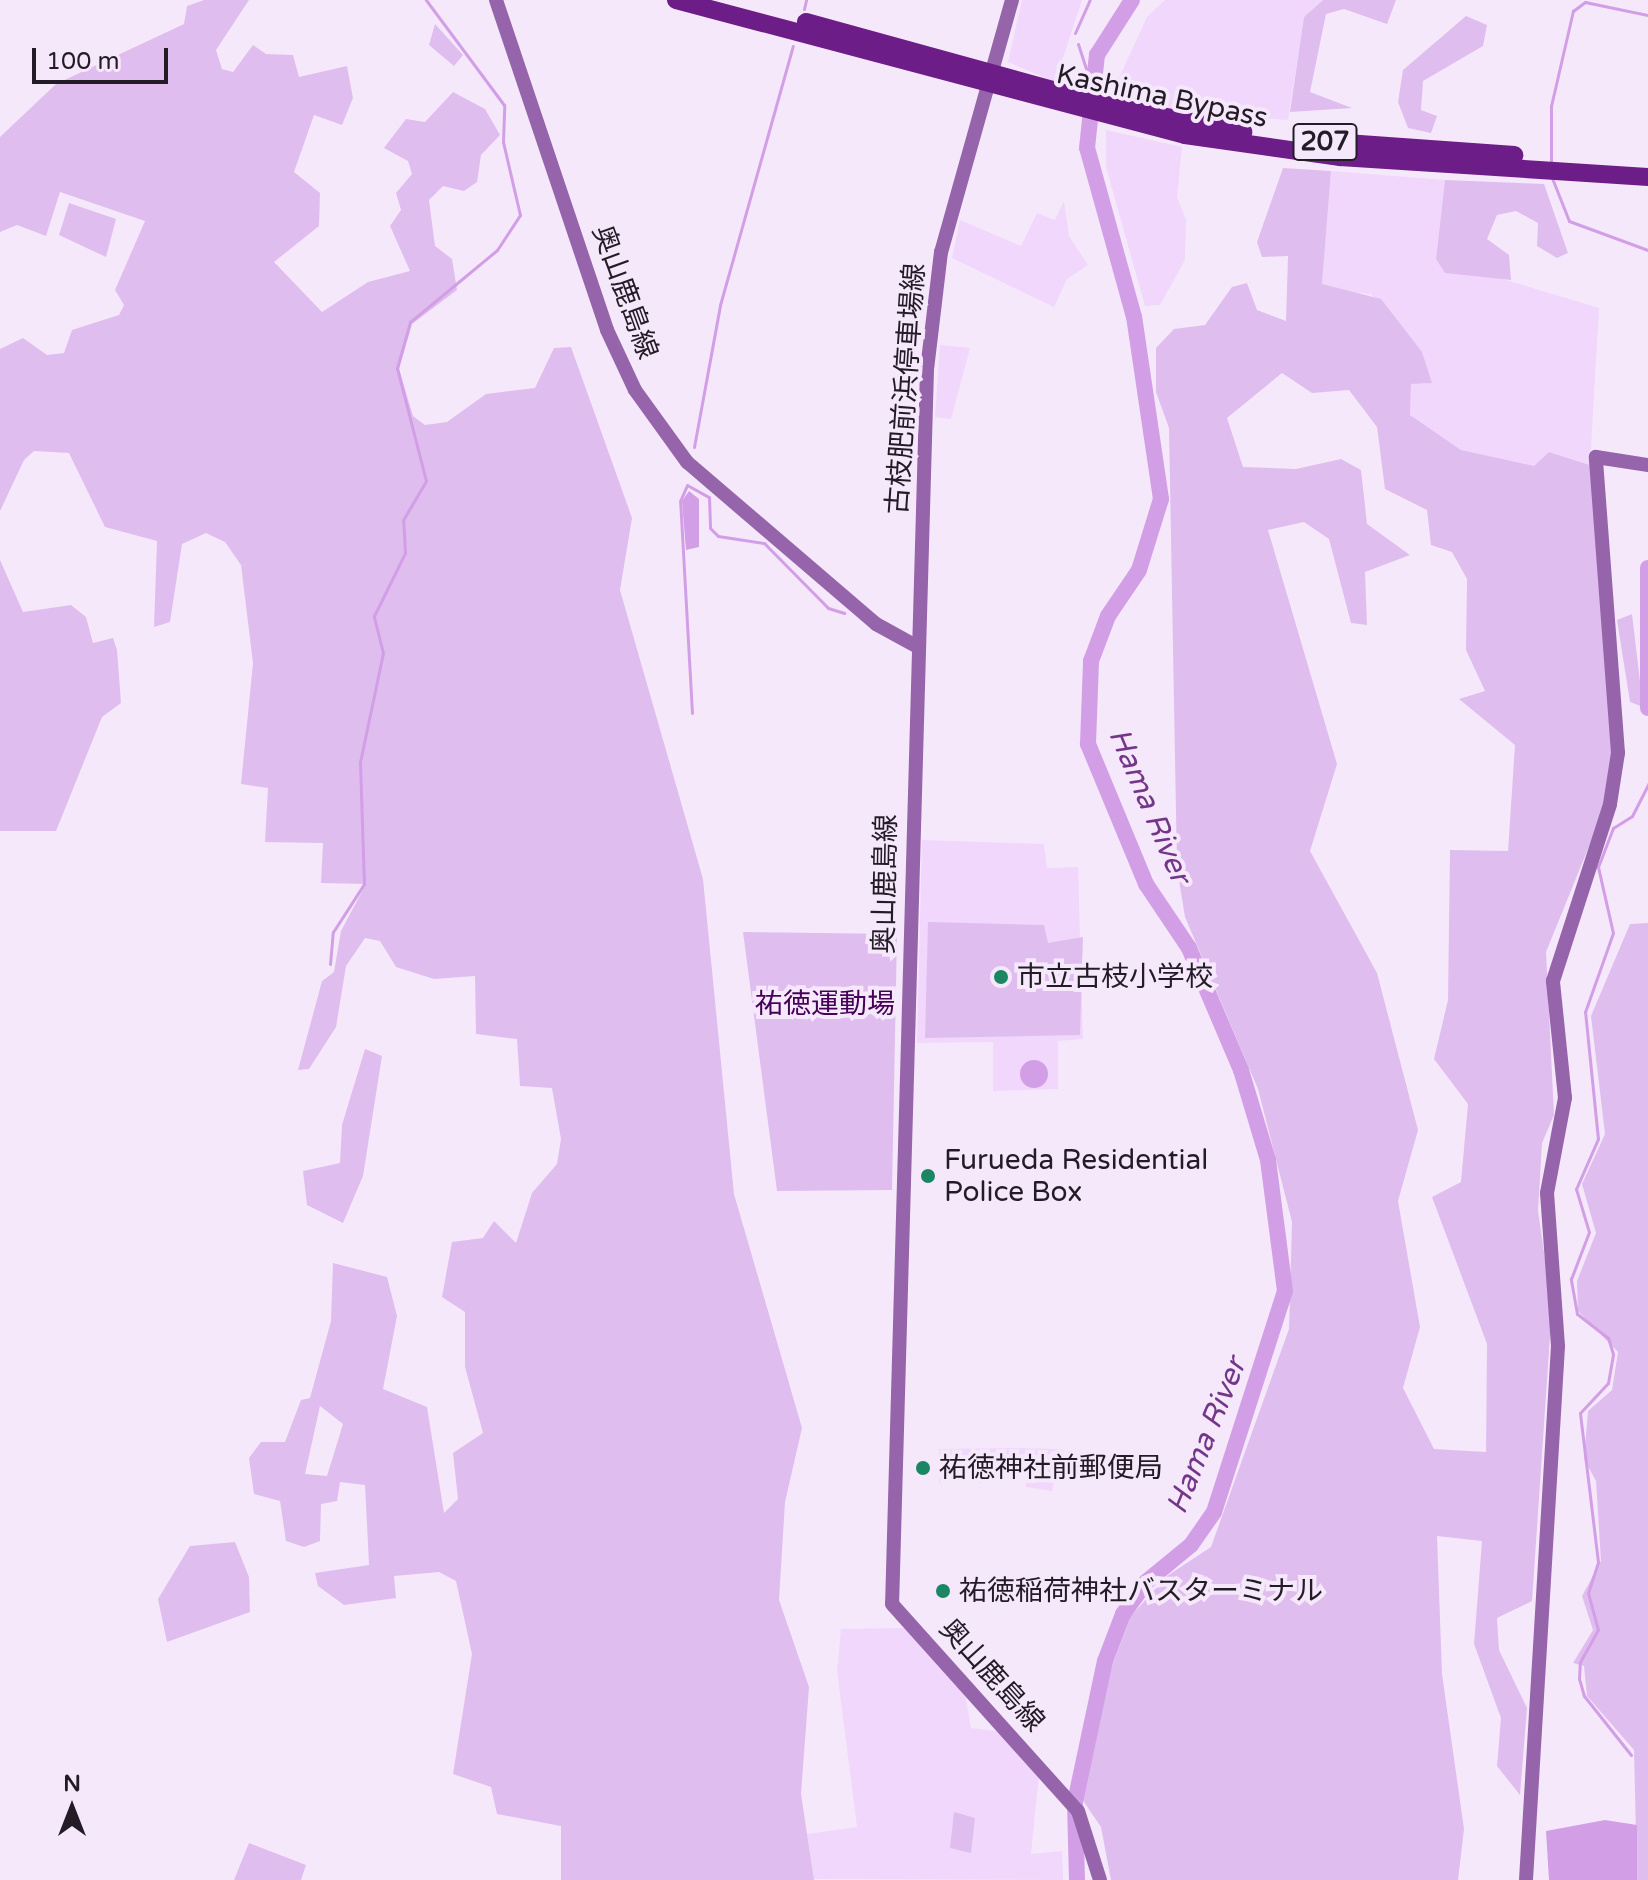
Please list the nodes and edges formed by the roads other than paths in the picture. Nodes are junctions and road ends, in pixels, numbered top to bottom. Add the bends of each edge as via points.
1 (496, 0) edge
2 (676, 0) edge
3 (722, 0) edge
4 (1012, 0) edge
5 (992, 79) junction
6 (1540, 163) junction
7 (1648, 165) edge
8 (1648, 177) edge
9 (1648, 465) edge
10 (918, 647) junction
11 (1100, 1880) edge
12 (1526, 1880) edge

1 - 10 main road, 奥山鹿島線 via 607,330 635,390 687,462 876,624
2 - 5 highway, Kashima Bypass / 207
3 - 5 highway, Kashima Bypass / 207
4 - 5 main road, 古枝肥前浜停車場線
5 - 6 highway, Kashima Bypass / 207 via 1111,113 1340,157
5 - 10 main road, 古枝肥前浜停車場線 via 955,196 933,306
6 - 7 highway, Kashima Bypass / 207
6 - 8 highway, Kashima Bypass / 207
9 - 12 main road via 1596,457 1618,753 1610,804 1553,981 1565,1098 1547,1193 1558,1346
10 - 11 main road, 奥山鹿島線 via 892,1604 1056,1783 1096,1848

